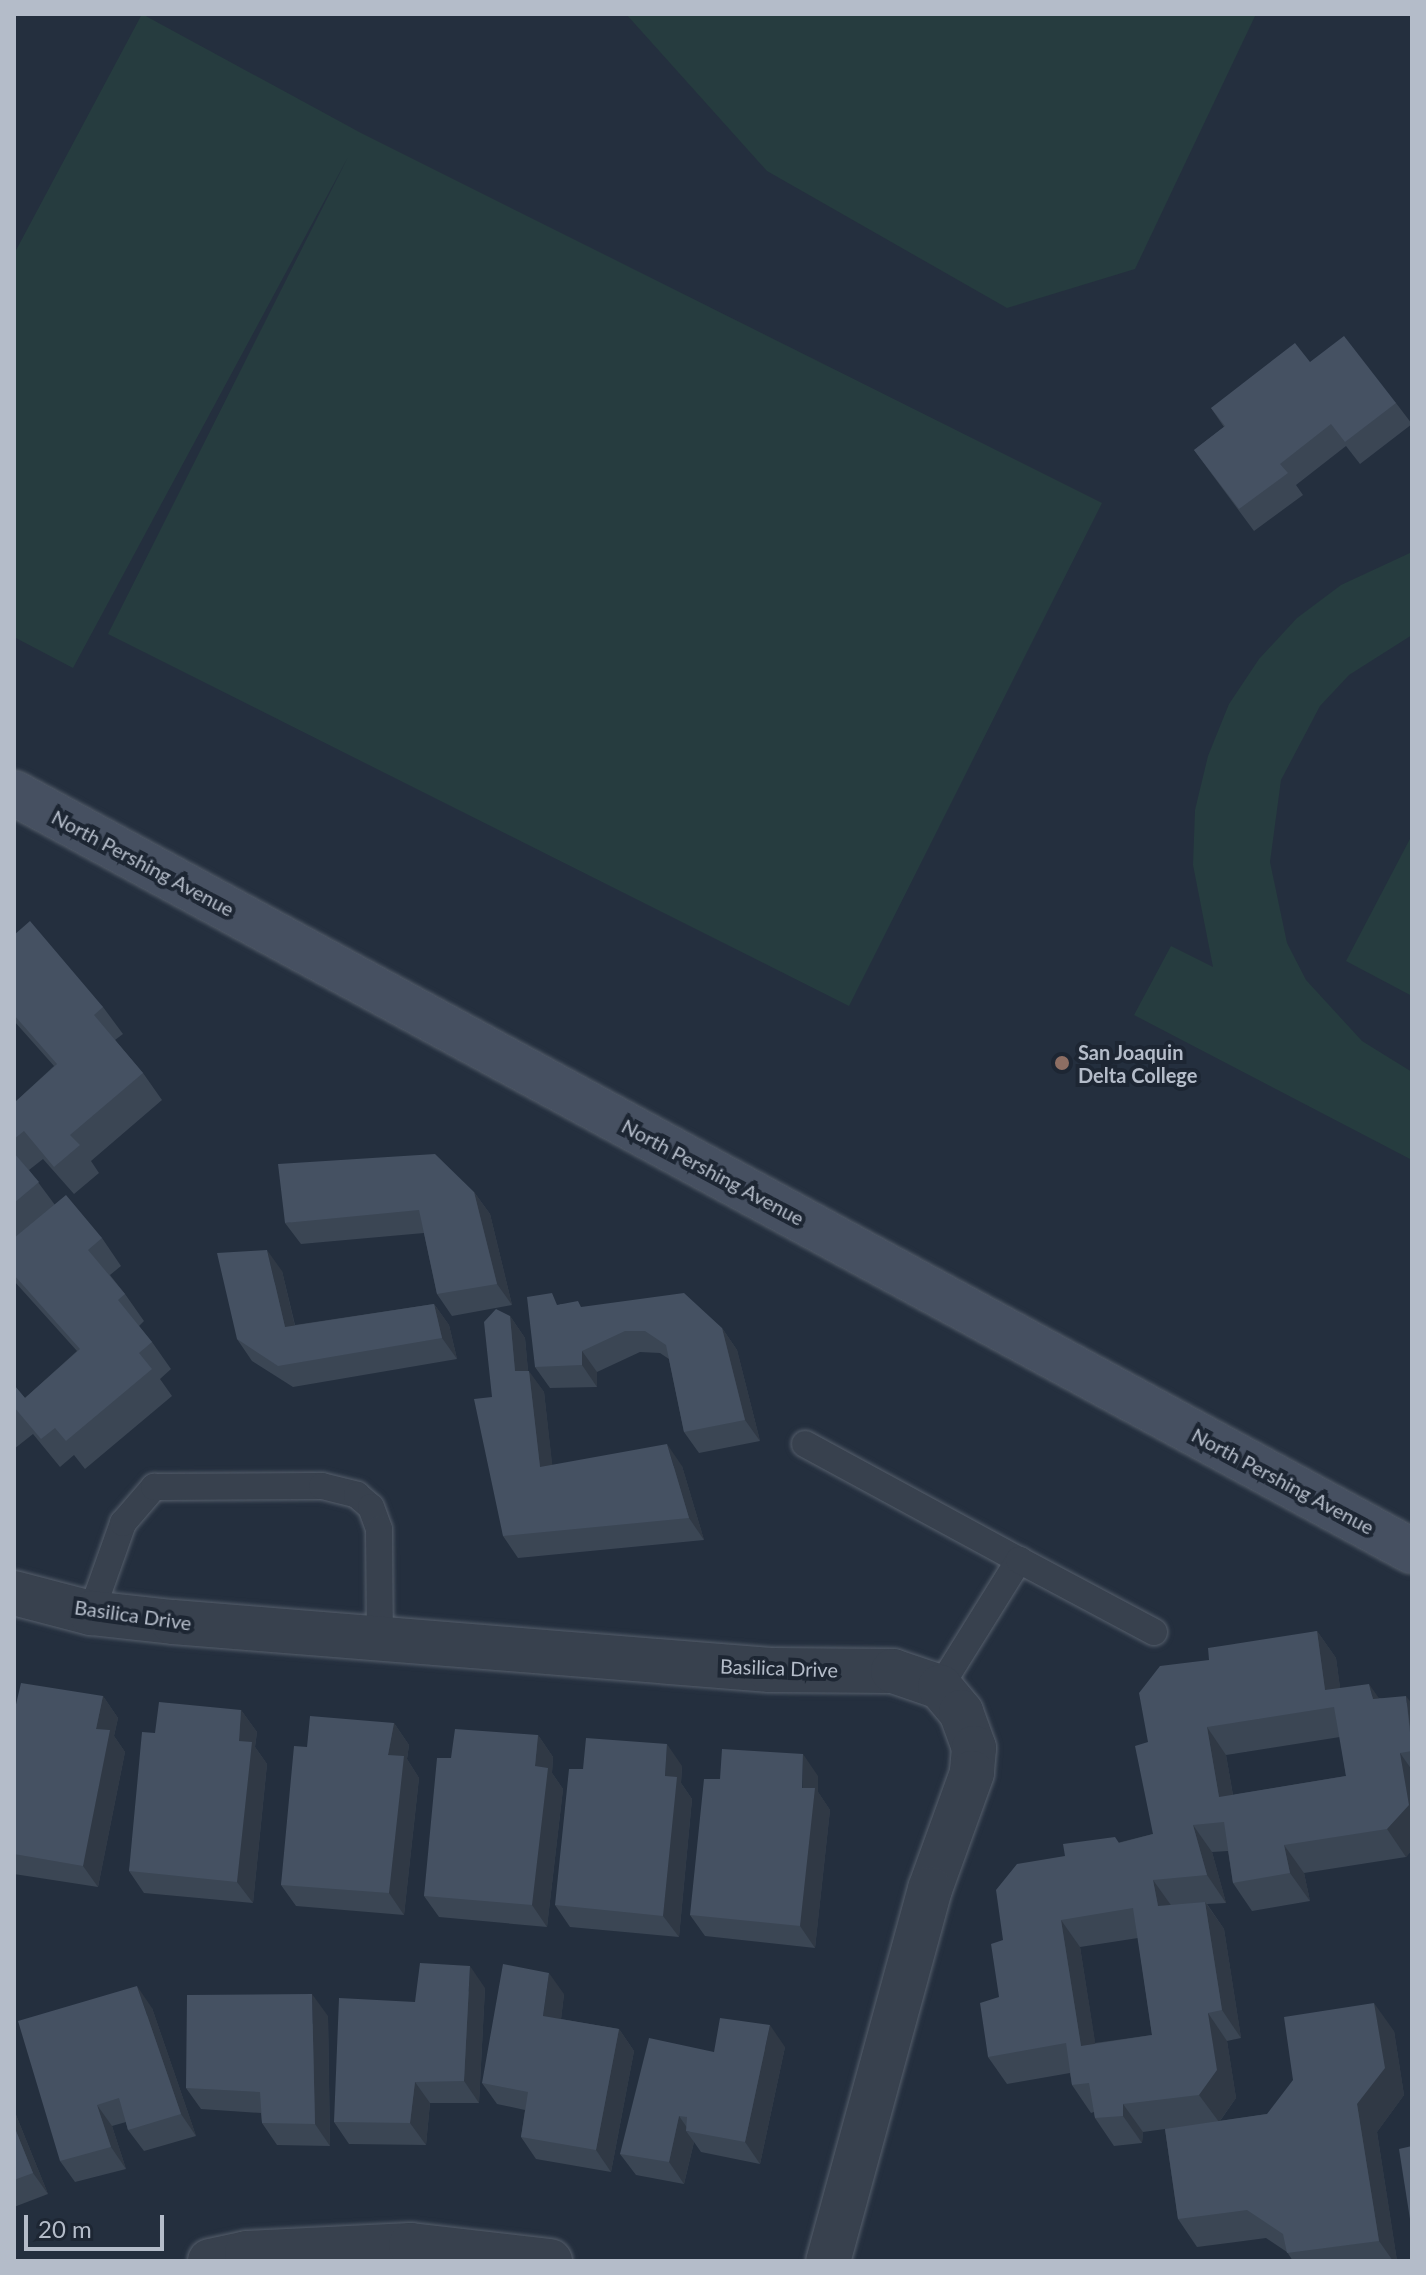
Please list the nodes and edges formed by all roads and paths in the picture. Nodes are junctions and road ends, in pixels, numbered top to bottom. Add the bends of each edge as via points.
1 (14, 793) edge
2 (805, 1444) dead end
3 (1412, 1551) edge
4 (1019, 1560) junction
5 (14, 1593) edge
6 (91, 1613) junction
7 (1154, 1632) dead end
8 (380, 1639) junction
9 (940, 1687) junction
10 (210, 2261) edge
11 (550, 2261) edge
12 (828, 2261) edge

1 - 3 main road, North Pershing Avenue
2 - 4 lane
4 - 7 lane
4 - 9 lane
5 - 6 street, Basilica Drive
6 - 8 street, Basilica Drive
6 - 8 lane via 123,1523 154,1487 322,1486 357,1495 371,1507 379,1529
8 - 9 street, Basilica Drive via 770,1670 893,1671
9 - 12 street via 961,1712 974,1748 972,1773 930,1889
10 - 11 street via 247,2253 411,2245

